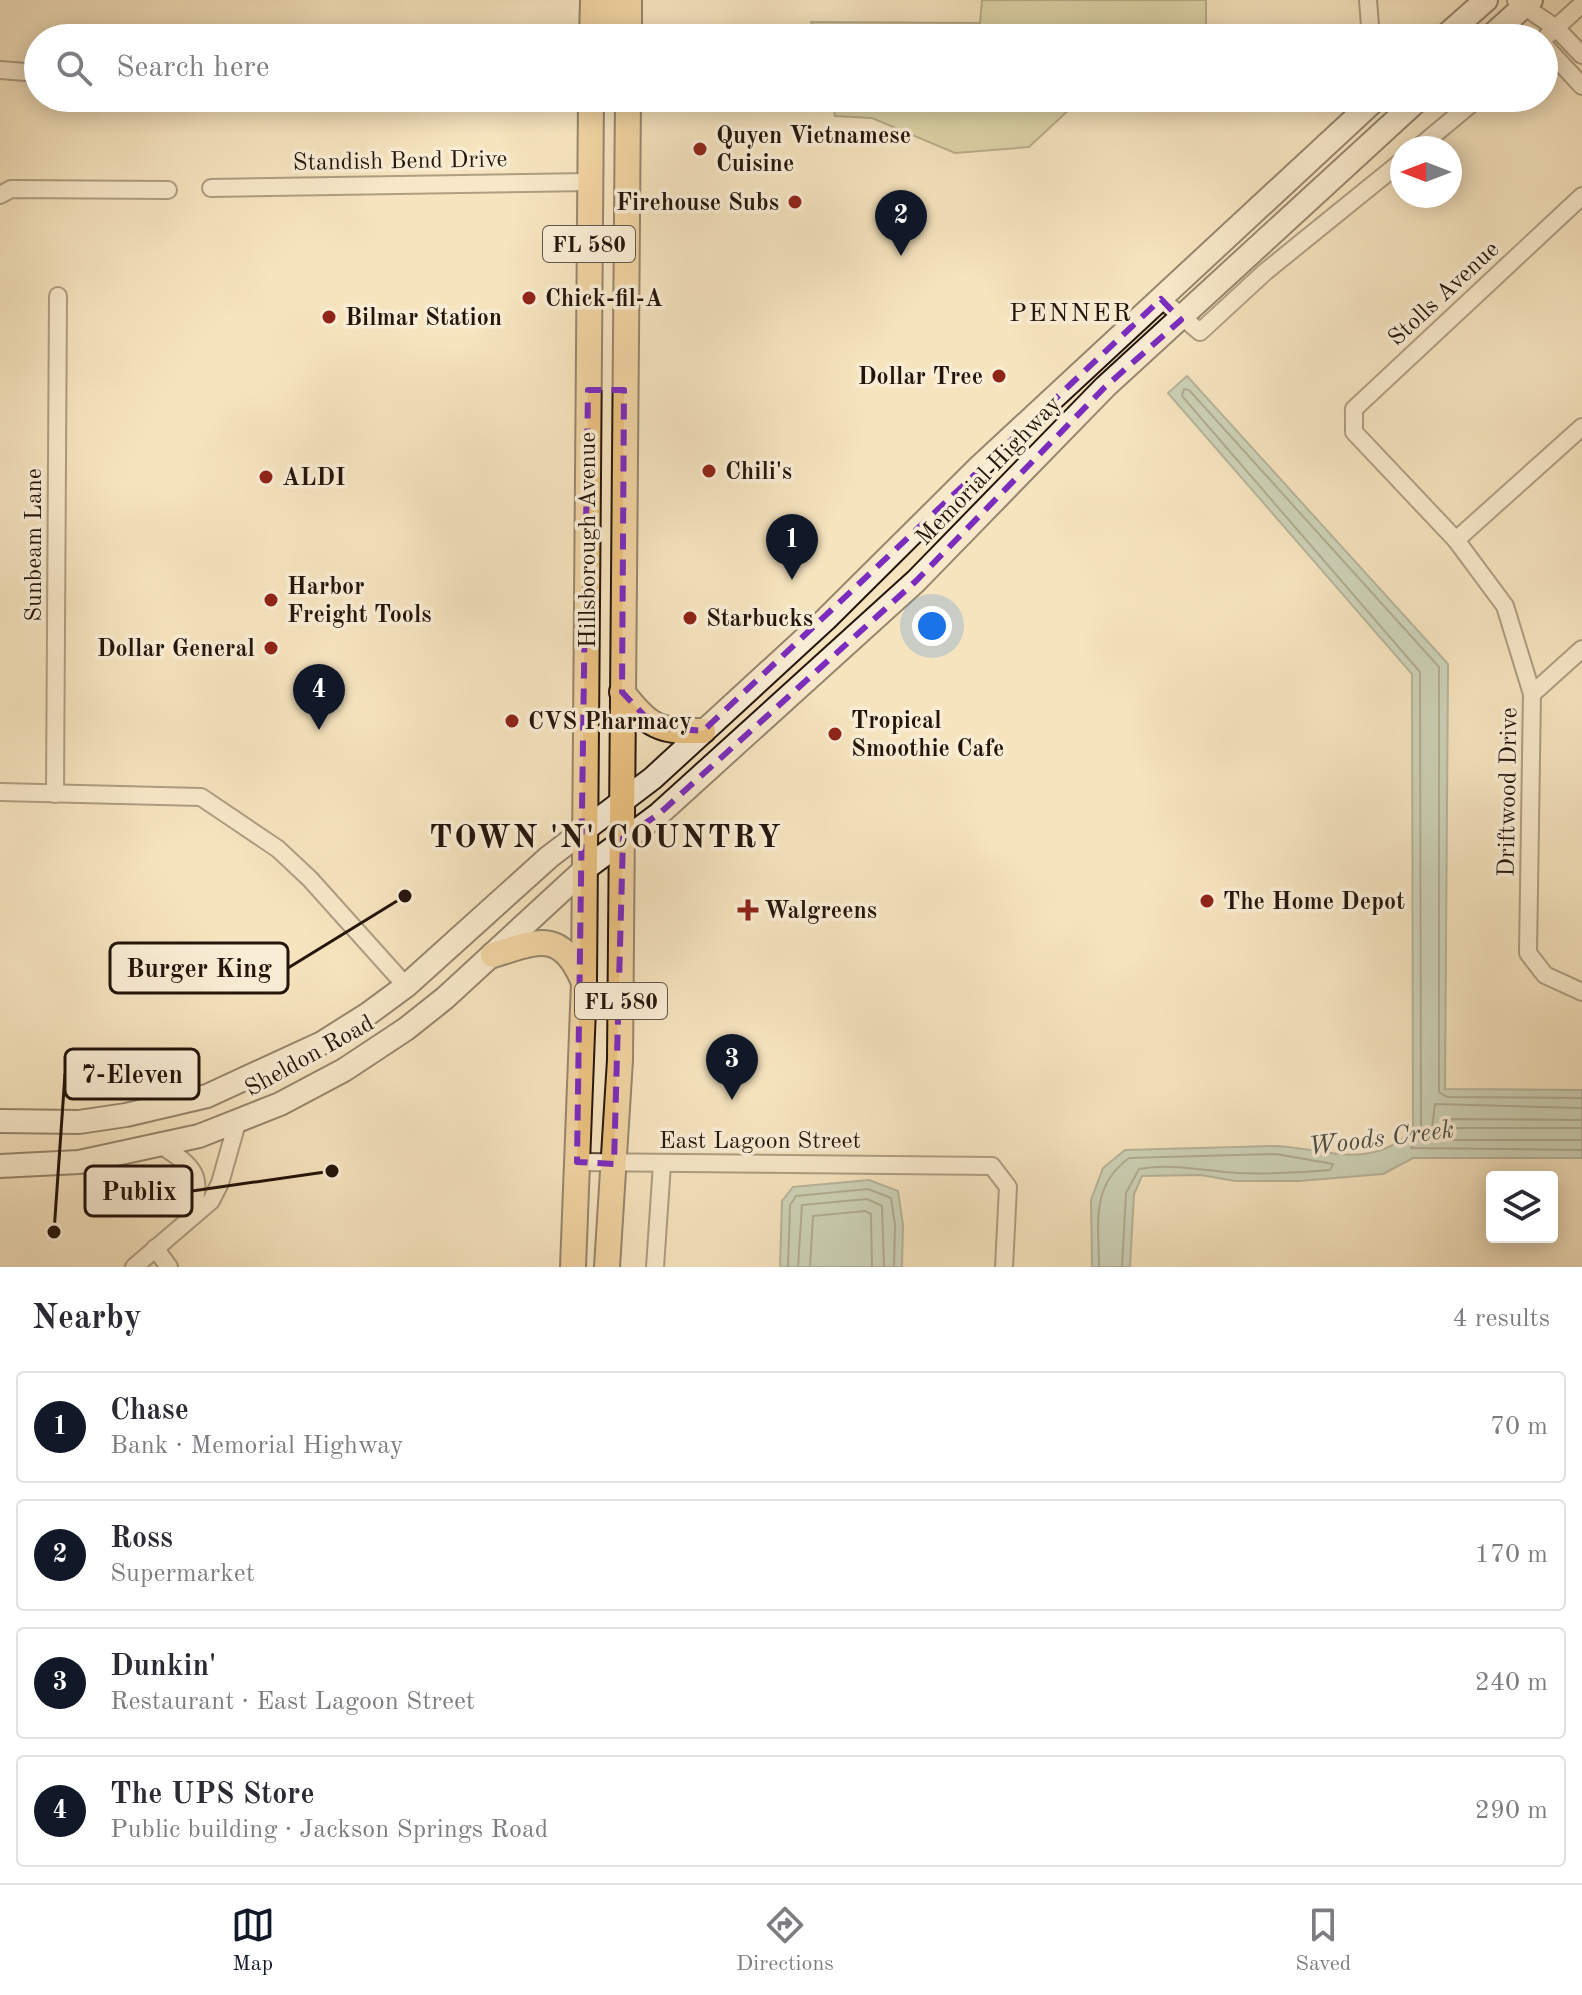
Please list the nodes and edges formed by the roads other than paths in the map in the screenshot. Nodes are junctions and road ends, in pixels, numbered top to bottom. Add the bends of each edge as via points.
1 (593, 0) edge
2 (612, 0) edge
3 (629, 0) edge
4 (1368, 0) edge
5 (1486, 0) edge
6 (1523, 3) edge
7 (1582, 4) edge
8 (592, 24) edge
9 (612, 24) edge
10 (629, 24) edge
11 (1370, 24) edge
12 (1459, 24) edge
13 (1503, 24) edge
14 (1538, 24) edge
15 (1558, 25) edge
16 (1558, 42) edge
17 (1582, 55) edge
18 (1558, 60) edge
19 (0, 70) edge
20 (24, 72) edge
21 (1582, 86) edge
22 (592, 112) edge
23 (600, 112) edge
24 (628, 112) edge
25 (1362, 112) edge
26 (1404, 112) edge
27 (1461, 112) edge
28 (1432, 136) edge
29 (1390, 171) edge
30 (590, 182) junction
31 (211, 188) dead end
32 (168, 190) dead end
33 (0, 195) edge
34 (1582, 196) edge
35 (624, 250) junction
36 (58, 296) dead end
37 (1161, 299) junction
38 (1181, 320) junction
39 (588, 390) junction
40 (624, 390) junction
41 (1582, 427) edge
42 (1354, 432) joint
43 (979, 467) junction
44 (998, 497) junction
45 (1456, 540) junction
46 (1582, 649) edge
47 (622, 692) junction
48 (1532, 694) junction
49 (703, 731) junction
50 (0, 792) edge
51 (55, 794) junction
52 (623, 801) junction
53 (585, 830) junction
54 (623, 838) junction
55 (585, 869) junction
56 (493, 955) junction
57 (584, 982) junction
58 (406, 986) junction
59 (1582, 992) edge
60 (0, 1121) edge
61 (237, 1123) junction
62 (162, 1146) junction
63 (577, 1162) junction
64 (614, 1164) junction
65 (662, 1164) junction
66 (0, 1166) edge
67 (188, 1218) junction
68 (155, 1248) junction
69 (134, 1267) edge
70 (169, 1267) edge
71 (573, 1267) edge
72 (607, 1267) edge
73 (655, 1267) edge
74 (1004, 1267) edge

1 - 8 main road
2 - 9 main road
3 - 10 main road
4 - 11 street
5 - 12 main road
6 - 13 main road
6 - 14 street
7 - 15 street
16 - 17 street
18 - 21 street
19 - 20 street
22 - 30 main road, Hillsborough Avenue / FL 580
23 - 35 main road via 605,121 604,222
24 - 35 main road, Hillsborough Avenue / FL 580
25 - 37 main road, Memorial Highway
26 - 38 main road, Memorial Highway
27 - 28 street
29 - 38 street via 1200,332
30 - 31 street, Standish Bend Drive
30 - 39 main road, Hillsborough Avenue / FL 580
32 - 33 street via 11,189
34 - 42 street, Stolls Avenue via 1354,409
35 - 40 main road, Hillsborough Avenue / FL 580
36 - 51 street, Sunbeam Lane
37 - 38 street
37 - 43 main road, Memorial Highway
38 - 44 main road, Memorial Highway via 1105,387
39 - 40 main road
39 - 53 main road, Hillsborough Avenue / FL 580
40 - 47 main road, Hillsborough Avenue / FL 580
41 - 45 street
42 - 45 street, Driftwood Drive
43 - 44 main road
43 - 49 main road, Memorial Highway via 826,619
44 - 54 main road, Memorial Highway via 904,592 659,814
45 - 48 street, Driftwood Drive via 1505,606
46 - 48 street
47 - 49 main road via 655,727
47 - 52 main road, Hillsborough Avenue / FL 580
48 - 59 street, Driftwood Drive via 1528,953 1545,975
49 - 52 main road, Memorial Highway
50 - 51 street
51 - 58 street via 201,797 278,849
52 - 53 main road, Memorial Highway
52 - 54 main road, Hillsborough Avenue / FL 580
53 - 55 main road, Hillsborough Avenue / FL 580
53 - 58 main road, Sheldon Road
54 - 55 main road, Memorial Highway
54 - 64 main road, FL 580
55 - 56 main road, Sheldon Road
55 - 57 main road, Hillsborough Avenue / FL 580
56 - 57 main road via 532,943 555,943 573,958
56 - 61 main road, Sheldon Road via 406,1029 344,1070
57 - 63 main road, FL 580
58 - 60 main road, Sheldon Road via 322,1043 207,1096 79,1122
61 - 62 main road, Sheldon Road
61 - 67 street via 211,1201
62 - 66 main road, Sheldon Road via 79,1162
62 - 67 street via 197,1175 198,1195
63 - 64 street, East Lagoon Street
63 - 71 main road, FL 580
64 - 65 street, East Lagoon Street
64 - 72 main road, FL 580
65 - 73 street
65 - 74 street, East Lagoon Street via 992,1166 1008,1187
67 - 68 street
68 - 69 street
68 - 70 street

